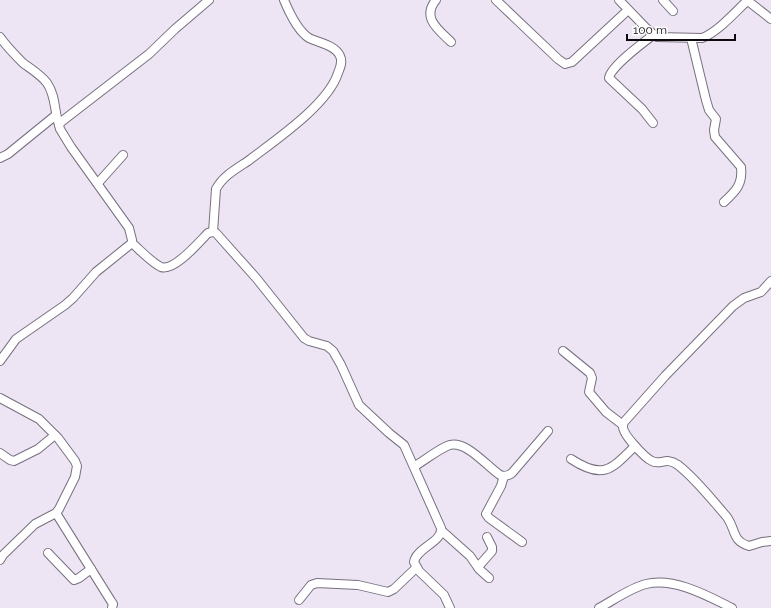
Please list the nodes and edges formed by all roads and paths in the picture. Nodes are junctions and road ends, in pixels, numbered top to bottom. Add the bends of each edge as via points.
1 (209, 0) edge
2 (284, 0) edge
3 (436, 0) edge
4 (496, 0) edge
5 (619, 0) edge
6 (663, 0) edge
7 (748, 0) edge
8 (628, 10) junction
9 (673, 11) dead end
10 (771, 19) edge
11 (653, 35) junction
12 (691, 38) junction
13 (452, 42) dead end
14 (2, 43) edge
15 (56, 115) junction
16 (653, 123) dead end
17 (59, 125) junction
18 (123, 155) dead end
19 (0, 158) edge
20 (98, 183) junction
21 (724, 202) dead end
22 (212, 232) junction
23 (132, 243) junction
24 (771, 281) edge
25 (563, 351) dead end
26 (0, 361) edge
27 (0, 398) edge
28 (622, 425) junction
29 (548, 431) dead end
30 (55, 435) junction
31 (635, 446) junction
32 (0, 453) edge
33 (571, 459) dead end
34 (415, 466) junction
35 (504, 476) junction
36 (56, 513) junction
37 (442, 531) junction
38 (487, 537) dead end
39 (771, 541) edge
40 (522, 542) dead end
41 (48, 553) dead end
42 (0, 560) edge
43 (478, 567) junction
44 (416, 568) junction
45 (91, 570) junction
46 (489, 578) dead end
47 (299, 600) dead end
48 (112, 608) edge
49 (450, 608) edge
50 (599, 608) edge
51 (732, 608) edge

1 - 17 street via 149,54
2 - 22 street via 304,34 331,47 339,54 341,63 335,83 316,106 219,183 216,188
3 - 13 street via 430,9 430,17
4 - 8 street via 565,64 572,62
5 - 8 street
6 - 9 street
7 - 10 street
7 - 12 street via 707,36
8 - 11 street
11 - 12 street
11 - 16 street via 609,76
12 - 21 street via 709,110 716,119 716,137 741,167 738,187
14 - 15 street via 47,83 53,96
15 - 17 street
15 - 19 street
17 - 20 street via 71,147
18 - 20 street
20 - 23 street via 130,228
22 - 23 street via 178,262 168,267 160,266
22 - 34 street via 220,236 304,338 327,346 333,351 359,405 404,445
23 - 26 street via 96,272 65,305 16,339
24 - 28 street via 760,292 744,298 733,306 664,376
25 - 28 street via 590,372 592,378 589,392
27 - 30 street via 39,419
28 - 31 street
29 - 35 street via 512,473
30 - 32 street via 38,450 14,460
30 - 36 street via 77,466 75,477
31 - 33 street via 613,467 602,471 589,469
31 - 39 street via 651,461 672,461 683,469 731,522 736,538 740,542 749,546
34 - 35 street via 447,446 458,444
34 - 37 street
35 - 40 street via 486,514
36 - 42 street via 35,524
36 - 45 street
37 - 43 street via 470,556
37 - 44 street via 438,538 414,558
38 - 43 street via 492,551
41 - 45 street via 74,580
43 - 46 street
44 - 47 street via 388,592 358,585 317,583 311,585
44 - 49 street via 444,595
45 - 48 street via 113,604
50 - 51 street via 635,588 646,584 666,583 695,590

